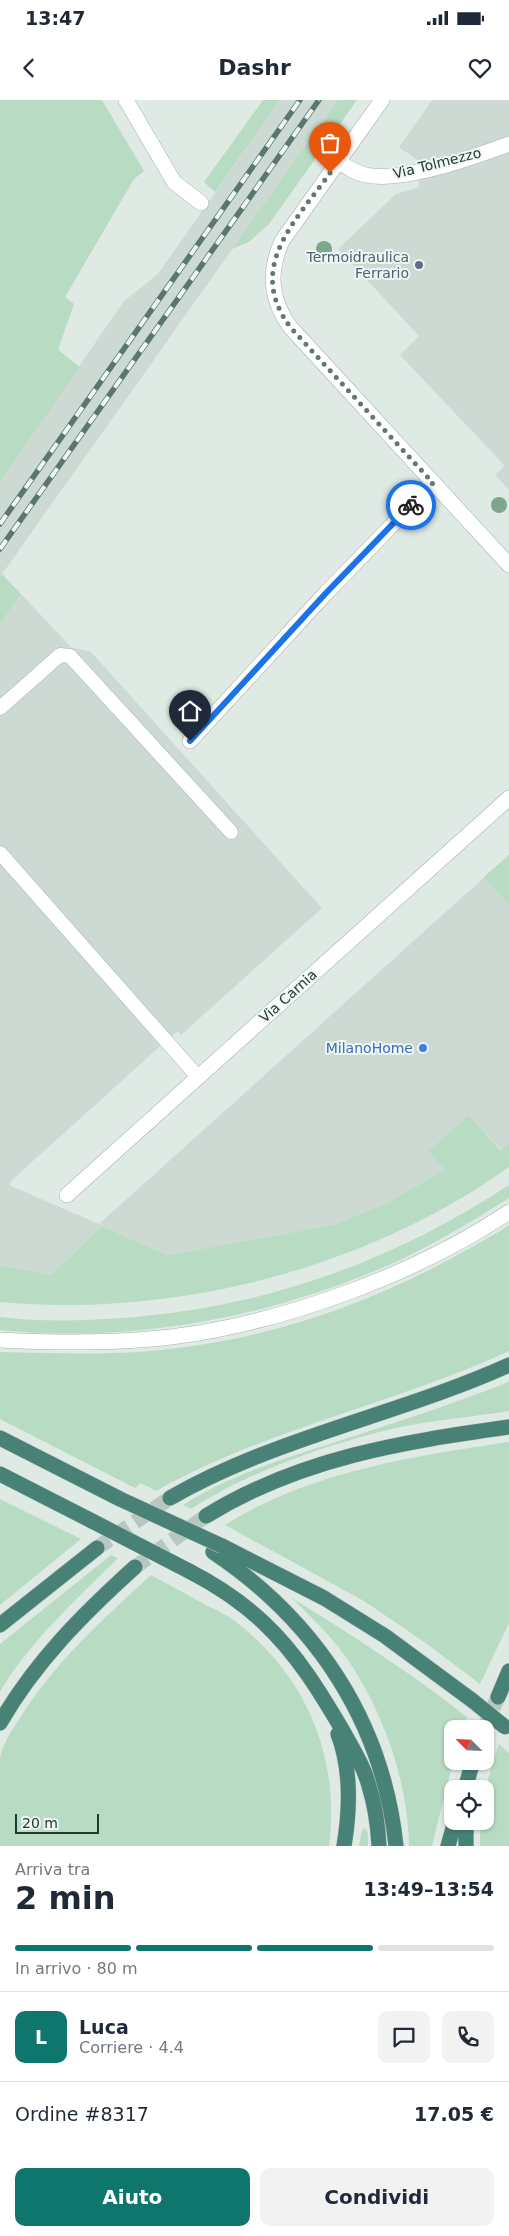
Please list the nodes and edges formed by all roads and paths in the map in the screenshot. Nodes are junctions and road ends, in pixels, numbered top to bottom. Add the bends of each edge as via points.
1 (126, 100) edge
2 (382, 100) edge
3 (509, 144) edge
4 (338, 161) junction
5 (201, 203) dead end
6 (433, 483) junction
7 (509, 565) edge
8 (0, 708) edge
9 (190, 741) dead end
10 (509, 798) edge
11 (231, 832) dead end
12 (0, 854) edge
13 (198, 1077) junction
14 (67, 1195) dead end
15 (509, 1212) edge
16 (0, 1340) edge
17 (509, 1365) edge
18 (509, 1427) edge
19 (0, 1438) edge
20 (0, 1476) edge
21 (170, 1498) tunnel mouth
22 (206, 1516) tunnel mouth
23 (97, 1548) tunnel mouth
24 (218, 1549) junction
25 (135, 1567) tunnel mouth
26 (0, 1625) edge
27 (509, 1671) edge
28 (498, 1697) tunnel mouth
29 (327, 1704) junction
30 (0, 1723) edge
31 (507, 1728) edge
32 (452, 1830) edge
33 (466, 1830) edge
34 (344, 1846) edge
35 (379, 1846) edge
36 (396, 1846) edge
37 (448, 1846) edge
38 (466, 1846) edge

1 - 5 street via 174,182
2 - 4 street
3 - 4 street, Via Tolmezzo via 461,160 397,175 365,175
4 - 6 street via 282,241 274,261 273,292 291,328
6 - 7 street
6 - 9 street
8 - 11 lane via 60,655 70,656
10 - 13 street, Via Carnia
12 - 13 lane
13 - 14 street, Via Carnia
15 - 16 street via 454,1244 352,1291 233,1327 108,1342
17 - 21 highway via 431,1396 258,1455
18 - 22 highway via 397,1444 328,1462 257,1488
19 - 24 highway, bridge
20 - 29 highway, bridge via 189,1571 240,1602 288,1648
23 - 26 highway
24 - 31 highway, bridge via 282,1575 332,1602 393,1641
24 - 36 highway via 270,1595 303,1630 352,1700 372,1743 393,1821
25 - 30 highway via 45,1657
27 - 28 highway
29 - 34 highway via 342,1743 348,1781 348,1825
29 - 35 highway via 369,1784
32 - 37 highway
33 - 38 highway

